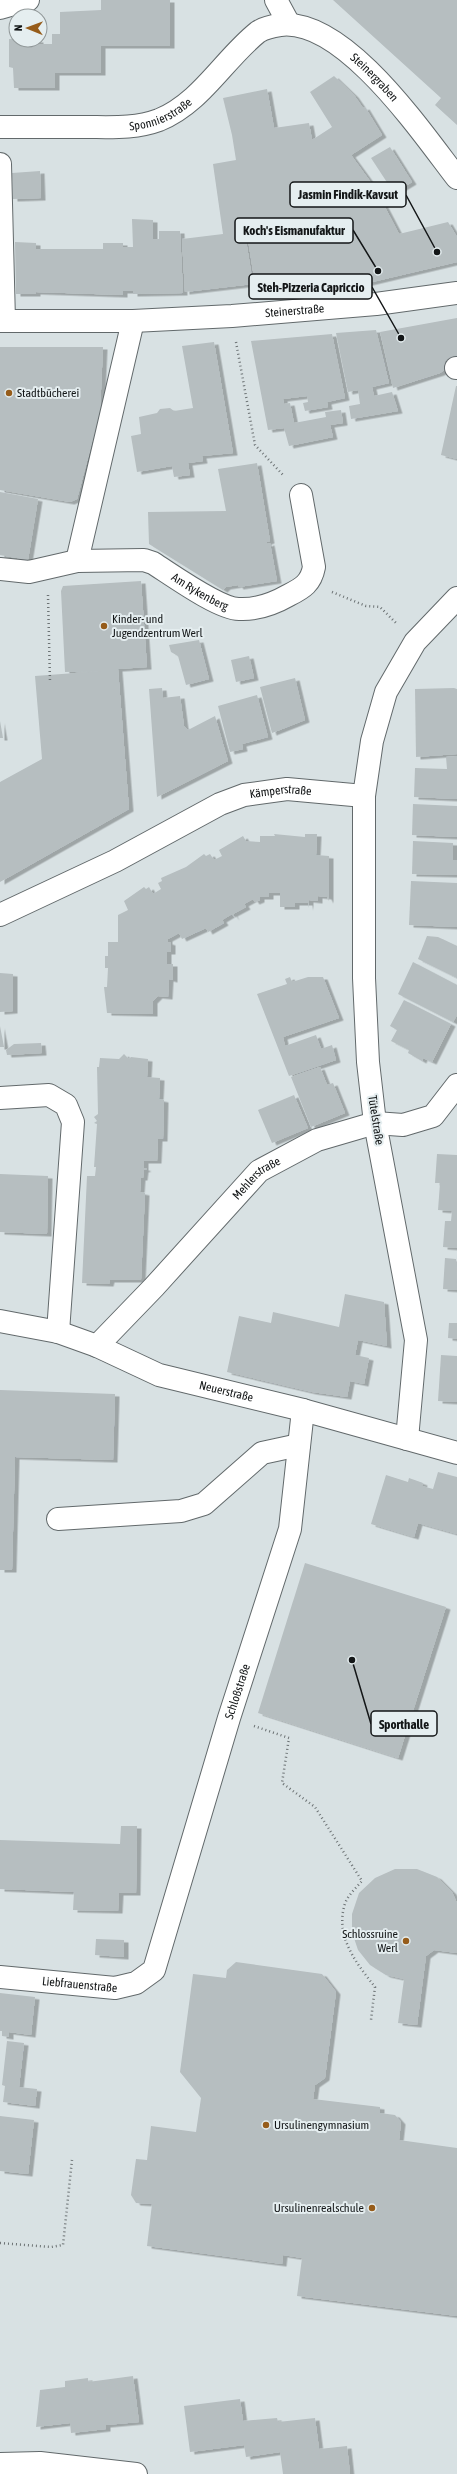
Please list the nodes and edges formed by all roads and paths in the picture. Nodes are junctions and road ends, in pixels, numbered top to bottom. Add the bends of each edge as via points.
1 (28, 0) edge
2 (276, 0) edge
3 (0, 8) edge
4 (289, 24) junction
5 (0, 127) edge
6 (0, 164) edge
7 (457, 178) edge
8 (457, 293) edge
9 (232, 316) junction
10 (2, 321) edge
11 (132, 321) junction
12 (301, 495) joint
13 (77, 562) junction
14 (0, 569) edge
15 (47, 569) junction
16 (457, 598) edge
17 (349, 600) dead end
18 (380, 607) dead end
19 (50, 682) dead end
20 (364, 796) junction
21 (0, 915) edge
22 (457, 1085) edge
23 (0, 1098) edge
24 (375, 1123) junction
25 (0, 1321) edge
26 (58, 1332) junction
27 (97, 1346) junction
28 (303, 1410) junction
29 (407, 1439) junction
30 (299, 1445) junction
31 (457, 1453) edge
32 (58, 1519) dead end
33 (229, 1718) junction
34 (154, 1970) joint
35 (0, 1976) edge
36 (371, 2020) dead end
37 (72, 2160) dead end
38 (0, 2243) edge
39 (0, 2464) edge
40 (136, 2474) edge

1 - 3 street
2 - 4 street
4 - 5 street, Sponnierstraße via 260,31 244,44 194,97 160,120 136,127
4 - 7 street, Steinergraben via 304,26 317,32 350,54 386,89
6 - 10 street, Steinerstraße via 3,238
8 - 9 street, Steinerstraße via 376,304
9 - 11 street, Steinerstraße
9 - 12 path via 255,445
10 - 11 street, Steinerstraße
11 - 13 street
12 - 13 street, Am Rykenberg via 314,567 312,576 310,582 301,589 276,602 240,609 230,608 144,560
13 - 15 street, Am Rykenberg
14 - 15 street, Am Rykenberg via 29,572
15 - 19 path
16 - 20 street via 415,642 386,692 372,740
17 - 18 path via 366,606
20 - 21 street, Kämperstraße via 287,789 244,795 220,804 115,861
20 - 24 street, Tütelstraße via 365,1016
22 - 24 street, Mehlerstraße via 433,1116 403,1125
23 - 26 street via 49,1095 66,1105 73,1122
24 - 27 street, Mehlerstraße via 317,1140 259,1171
24 - 29 street, Tütelstraße via 416,1340
25 - 26 street, Neuerstraße
26 - 27 street, Neuerstraße
27 - 28 street, Neuerstraße via 159,1375
28 - 29 street, Neuerstraße
28 - 30 street, Schloßstraße
29 - 31 street, Neuerstraße
30 - 32 street via 262,1453 204,1504 181,1511
30 - 33 street, Schloßstraße via 290,1528
33 - 34 street, Schloßstraße
33 - 36 path via 289,1738 282,1784 315,1807 362,1882 344,1906 343,1927 346,1943 354,1959 375,1987
34 - 35 street, Liebfrauenstraße via 136,1983 115,1988
37 - 38 path via 63,2245 51,2247
39 - 40 street via 40,2463

